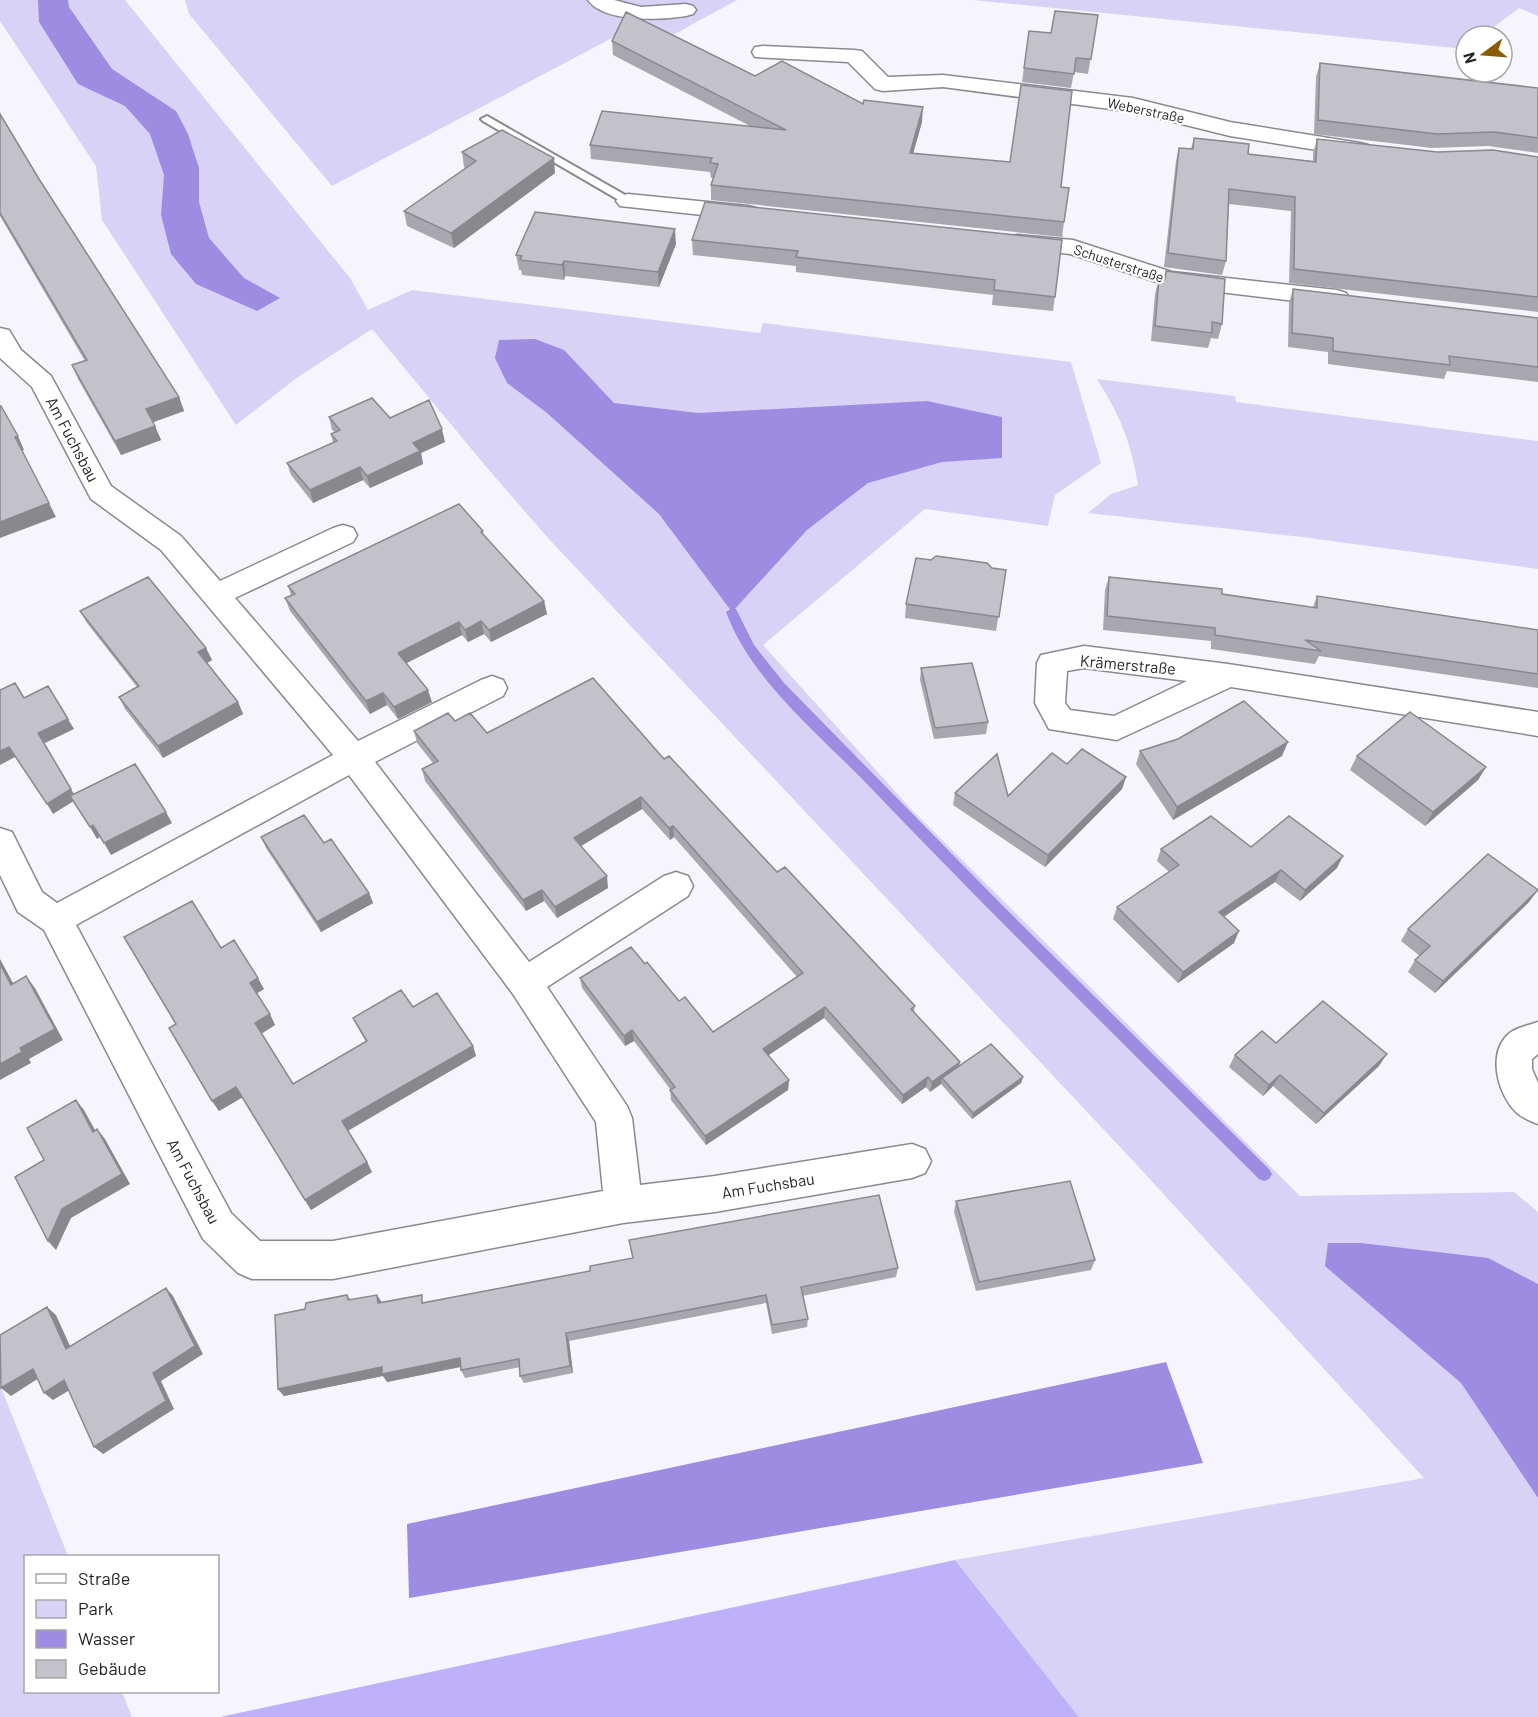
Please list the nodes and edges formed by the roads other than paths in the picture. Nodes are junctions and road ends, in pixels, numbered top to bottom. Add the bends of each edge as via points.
1 (598, 0) edge
2 (686, 10) dead end
3 (764, 52) dead end
4 (487, 119) dead end
5 (1385, 153) edge
6 (628, 201) joint
7 (766, 215) edge
8 (990, 239) edge
9 (1359, 301) edge
10 (4, 350) edge
11 (344, 535) dead end
12 (214, 596) junction
13 (1228, 675) junction
14 (492, 688) dead end
15 (1538, 724) edge
16 (354, 758) junction
17 (0, 841) edge
18 (676, 886) dead end
19 (56, 920) junction
20 (525, 983) junction
21 (1538, 1038) edge
22 (1538, 1107) edge
23 (912, 1161) dead end
24 (623, 1205) junction

1 - 2 street via 627,12 654,15
3 - 5 street, Weberstraße via 854,56 884,84 943,81 1133,105 1230,129
4 - 6 lane
6 - 7 street
8 - 9 street, Schusterstraße via 1073,248 1169,279
10 - 12 street, Am Fuchsbau via 42,382 101,492 171,543
11 - 12 street
12 - 16 street, Am Fuchsbau
13 - 13 street, Krämerstraße via 1117,728 1060,721 1050,703 1052,663 1083,657
13 - 15 street, Krämerstraße
14 - 16 street
16 - 19 street
16 - 20 street, Am Fuchsbau
17 - 19 street, Am Fuchsbau via 30,902
18 - 20 street
19 - 24 street, Am Fuchsbau via 217,1227 252,1260 333,1260
20 - 24 street, Am Fuchsbau via 614,1118
21 - 22 street via 1520,1046 1513,1059 1521,1090
23 - 24 street, Am Fuchsbau

